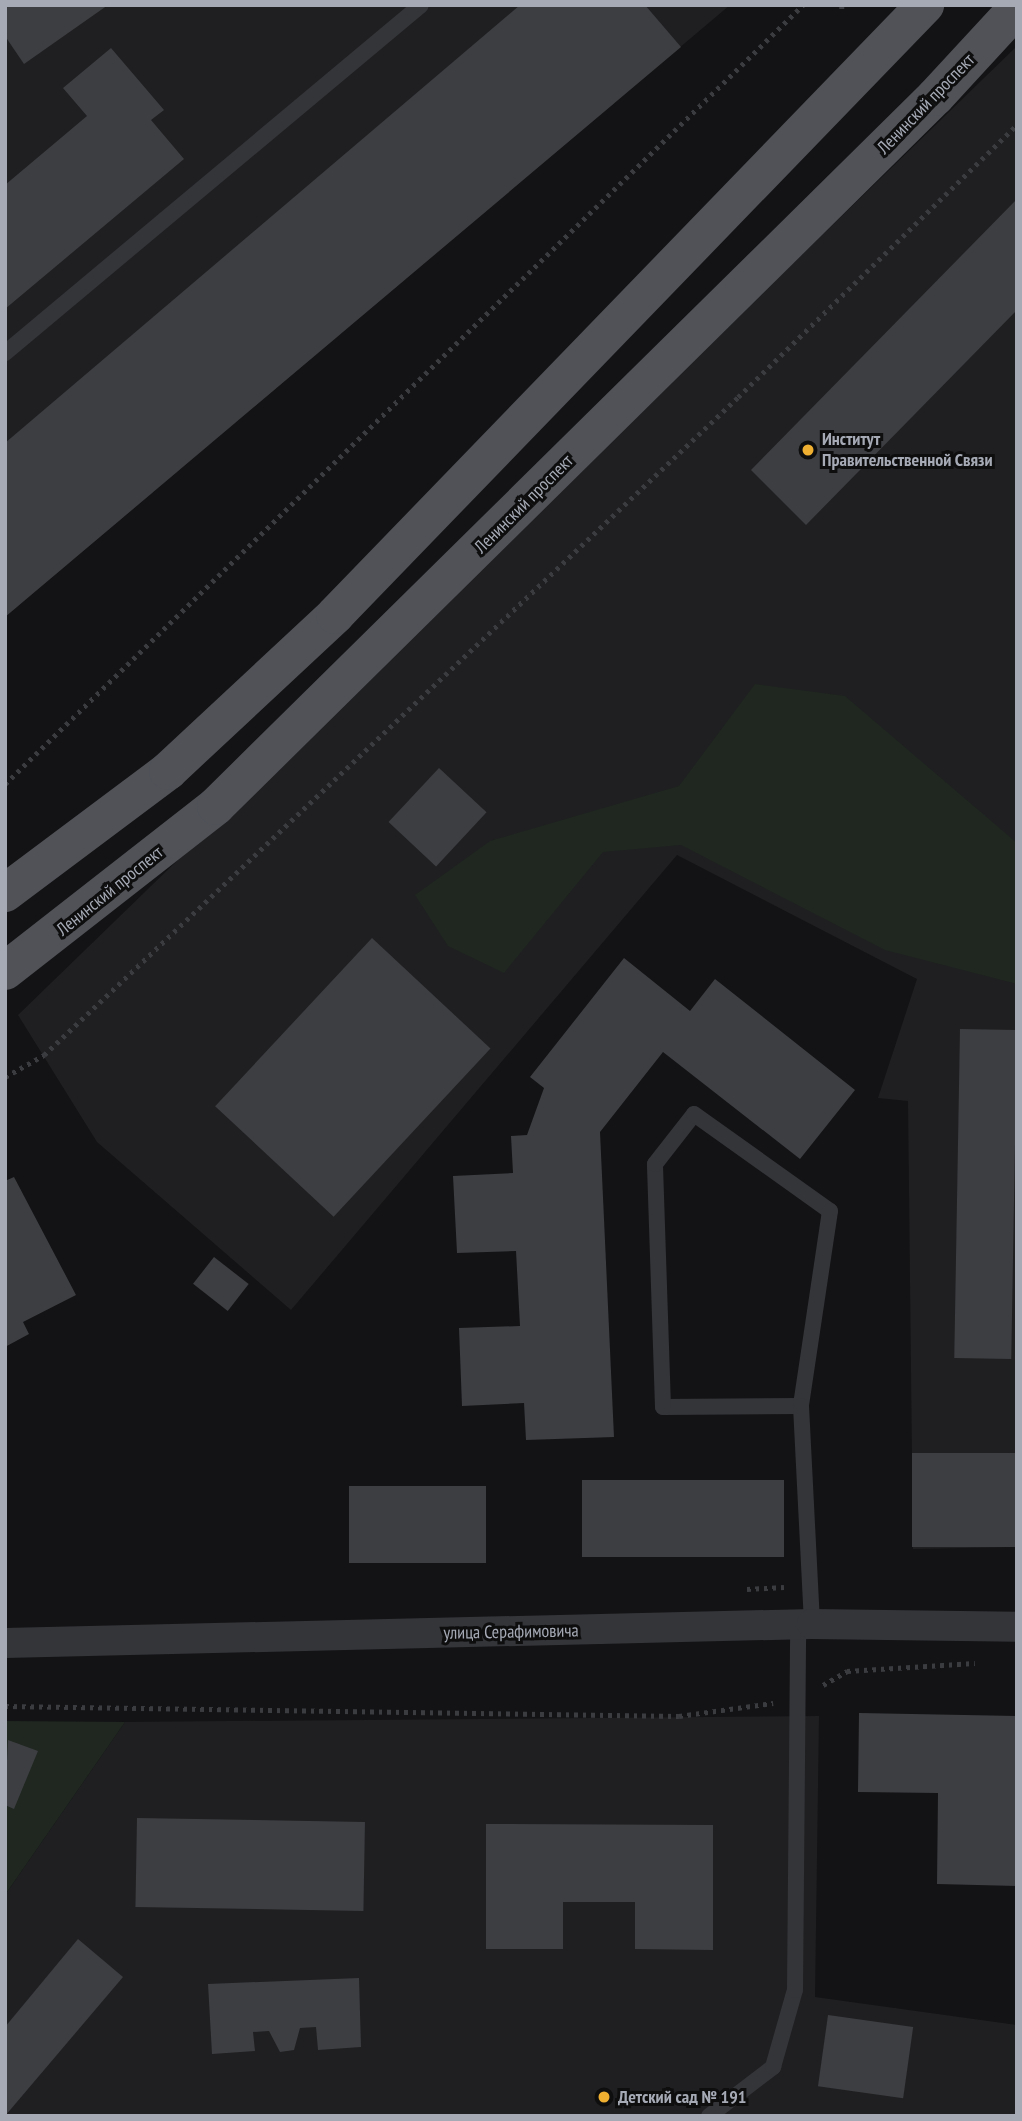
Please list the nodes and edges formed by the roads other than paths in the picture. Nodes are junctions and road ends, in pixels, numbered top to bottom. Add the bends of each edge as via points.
1 (421, 5) edge
2 (925, 5) edge
3 (1017, 8) edge
4 (5, 353) edge
5 (5, 893) edge
6 (5, 971) edge
7 (802, 1406) junction
8 (805, 1625) junction
9 (1017, 1626) edge
10 (5, 1643) edge
11 (722, 2111) edge
12 (709, 2116) edge

1 - 4 lane
2 - 5 main road via 335,615 168,771
3 - 6 main road, Ленинский проспект via 925,107 216,806
7 - 7 lane via 830,1211 694,1114 655,1164 663,1407
7 - 8 lane
8 - 9 street, улица Серафимовича
8 - 10 street, улица Серафимовича
8 - 11 lane via 798,1700 795,1990 773,2067
11 - 12 lane

